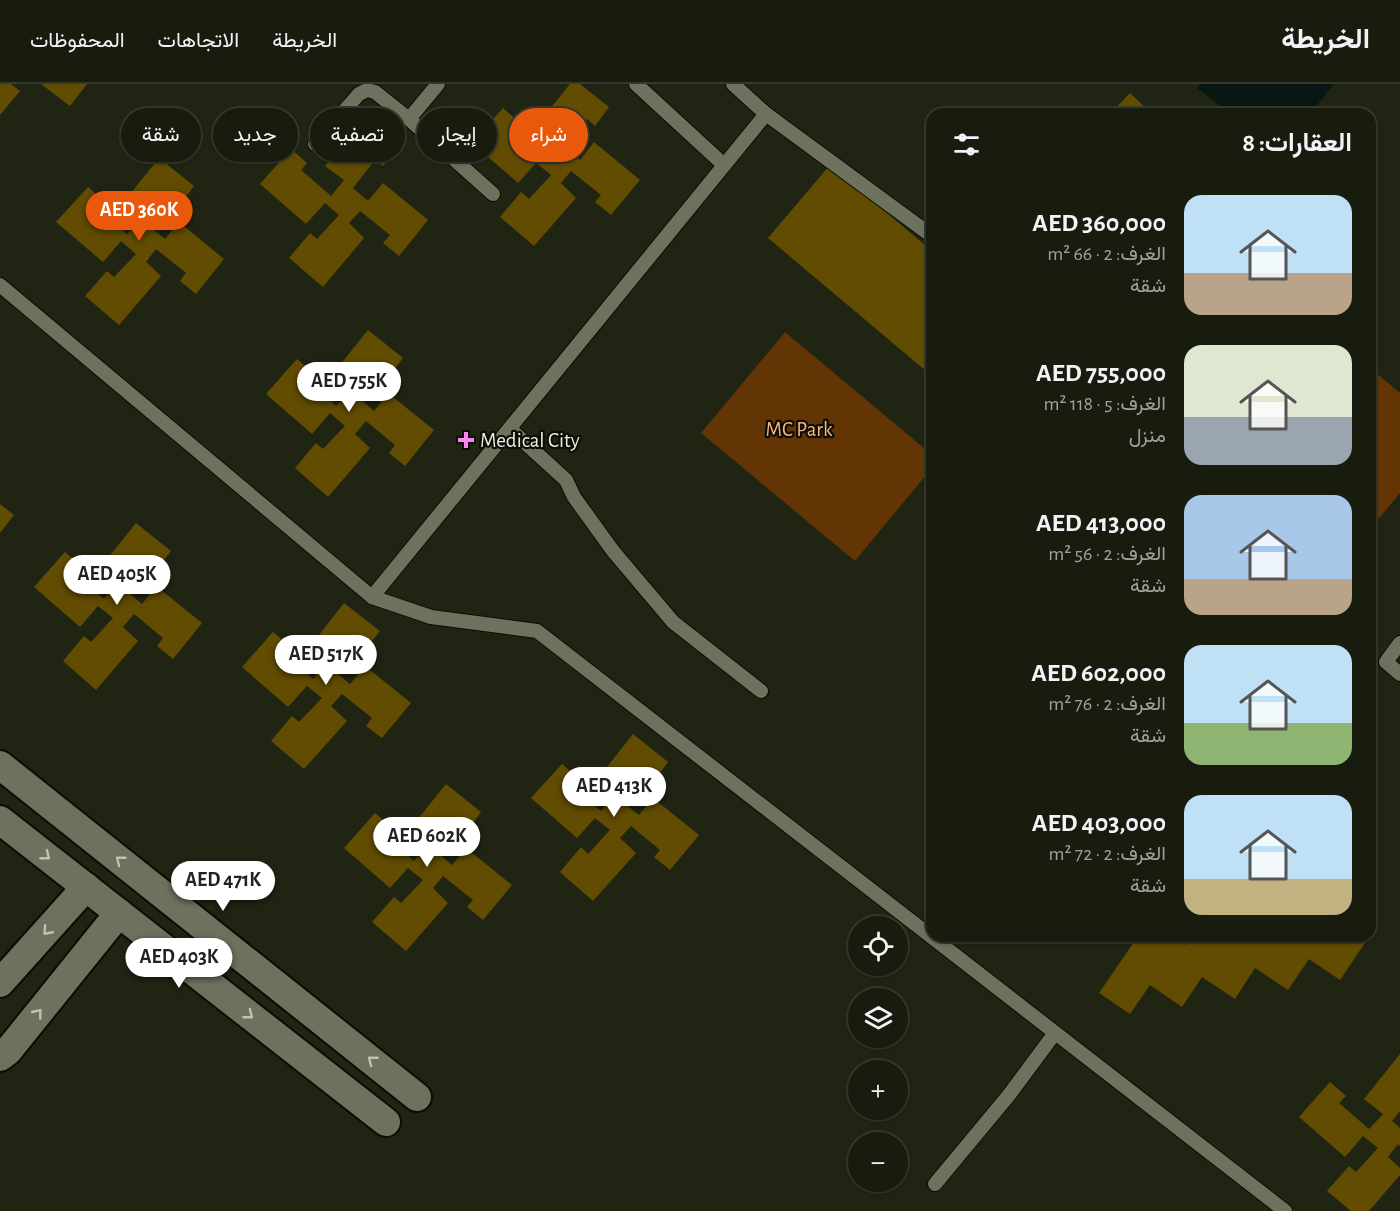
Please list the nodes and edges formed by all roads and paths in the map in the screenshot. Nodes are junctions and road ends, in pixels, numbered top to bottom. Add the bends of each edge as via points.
1 (438, 84) edge
2 (637, 84) edge
3 (732, 84) edge
4 (347, 108) edge
5 (395, 108) edge
6 (766, 114) junction
7 (405, 116) edge
8 (409, 119) junction
9 (724, 165) junction
10 (493, 194) dead end
11 (926, 232) edge
12 (0, 285) edge
13 (510, 429) junction
14 (372, 597) junction
15 (1400, 642) edge
16 (1400, 674) edge
17 (761, 691) dead end
18 (0, 765) edge
19 (0, 820) edge
20 (86, 887) junction
21 (119, 913) junction
22 (926, 933) edge
23 (938, 942) edge
24 (0, 983) edge
25 (1055, 1033) junction
26 (0, 1057) edge
27 (417, 1096) dead end
28 (386, 1122) dead end
29 (935, 1184) dead end
30 (1285, 1211) edge

1 - 8 lane
2 - 9 lane
3 - 6 lane
4 - 5 lane via 367,90
6 - 9 lane
6 - 11 lane
7 - 8 lane
8 - 10 lane
9 - 13 lane
12 - 14 lane
13 - 14 lane
13 - 17 lane via 566,480 613,551 673,622
14 - 22 lane via 431,617 537,631
15 - 16 lane via 1386,662
27 -> 18 street
19 -> 20 street
20 - 21 street
20 -> 24 street
26 -> 21 street
21 -> 28 street
23 - 25 lane
25 - 29 lane
25 - 30 lane

